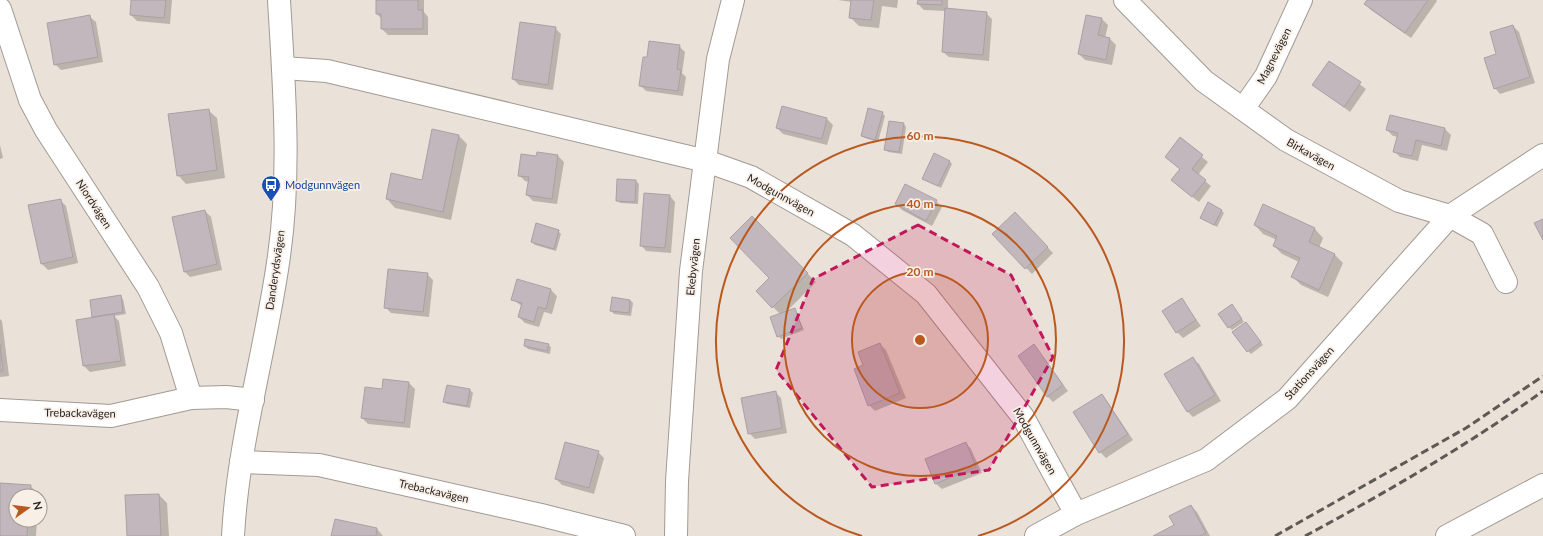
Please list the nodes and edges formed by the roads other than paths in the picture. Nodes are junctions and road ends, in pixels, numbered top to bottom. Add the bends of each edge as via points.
1 (279, 0) edge
2 (733, 0) edge
3 (1125, 0) edge
4 (1301, 0) edge
5 (0, 9) edge
6 (283, 68) junction
7 (1243, 109) junction
8 (1543, 155) edge
9 (706, 161) junction
10 (1450, 216) junction
11 (1506, 282) dead end
12 (191, 398) junction
13 (254, 400) junction
14 (0, 410) edge
15 (241, 462) junction
16 (1543, 485) edge
17 (1076, 514) junction
18 (233, 536) edge
19 (624, 536) edge
20 (676, 536) edge
21 (1036, 536) edge
22 (1447, 536) edge

1 - 6 street, Danderydsvägen
2 - 9 street, Ekebyvägen via 718,59
3 - 7 street, Birkavägen via 1204,81
4 - 7 street, Magnevägen via 1266,76
5 - 12 street, Niordvägen via 30,100 46,130 148,287 171,333
6 - 9 street, Modgunnvägen via 327,71
6 - 13 street, Danderydsvägen via 284,188 279,255
7 - 10 street, Birkavägen via 1286,140 1399,201
8 - 10 street, Stationsvägen
9 - 17 street, Modgunnvägen via 751,177 853,235 926,294 1023,417
9 - 20 street, Ekebyvägen via 690,279 677,480
10 - 11 street, Birkavägen via 1482,234
10 - 17 street, Stationsvägen via 1287,399 1206,460
12 - 13 street, Trebackavägen via 226,397
12 - 14 street, Trebackavägen via 111,416
13 - 15 street, Danderydsvägen
15 - 18 street, Danderydsvägen via 235,496
15 - 19 street, Trebackavägen via 319,465
16 - 22 street
17 - 21 street, Stationsvägen

